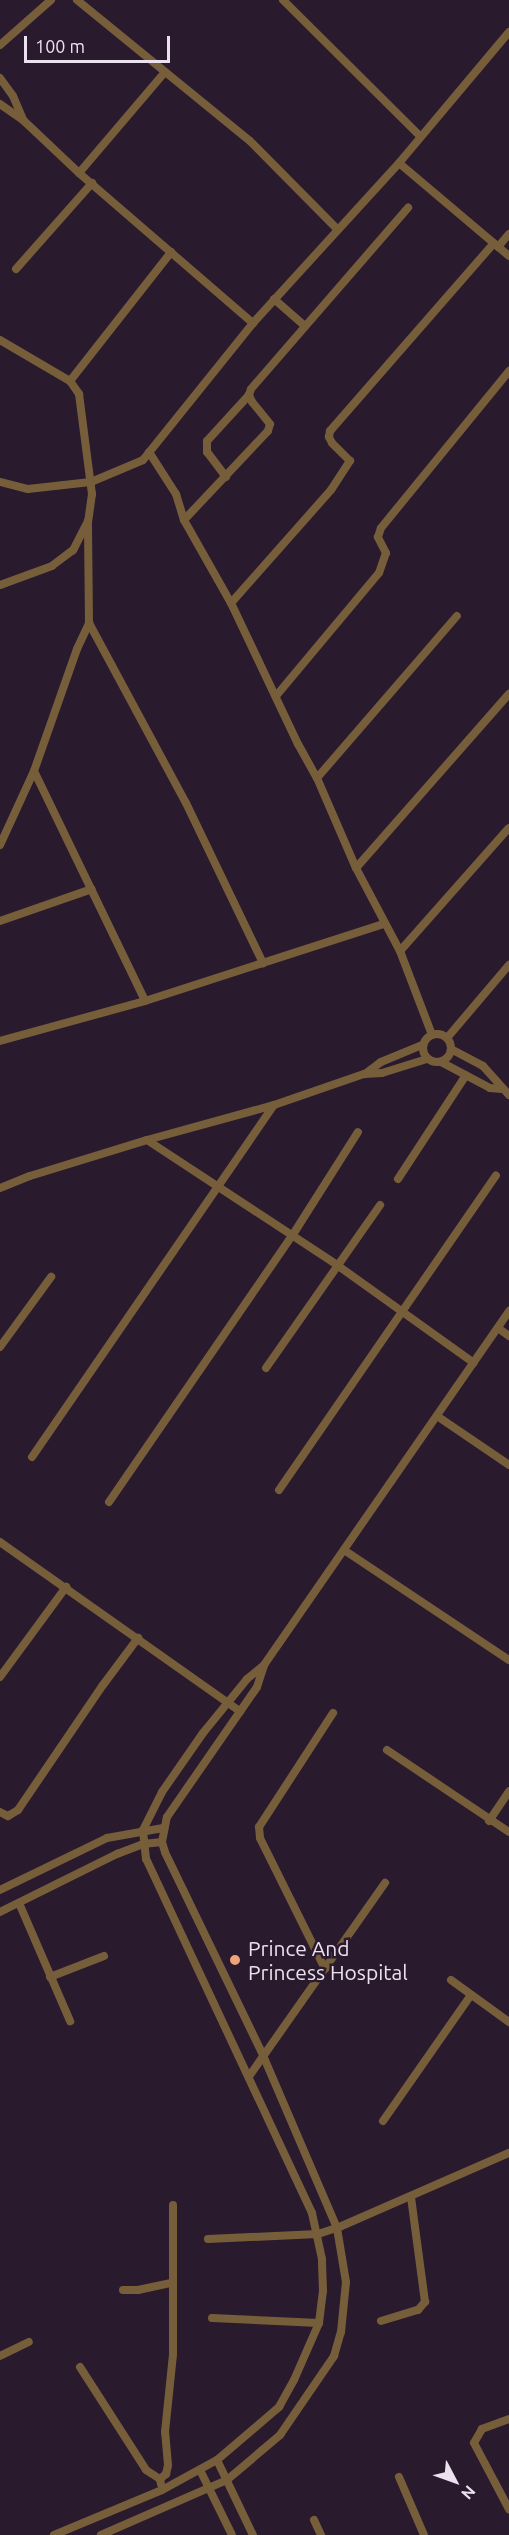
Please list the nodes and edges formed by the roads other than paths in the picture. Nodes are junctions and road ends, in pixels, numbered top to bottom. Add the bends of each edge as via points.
1 (51, 0) edge
2 (77, 0) edge
3 (283, 0) edge
4 (509, 32) edge
5 (0, 45) edge
6 (164, 73) junction
7 (0, 78) edge
8 (0, 104) edge
9 (23, 120) junction
10 (420, 136) junction
11 (399, 163) junction
12 (79, 173) junction
13 (92, 183) junction
14 (408, 208) dead end
15 (337, 230) junction
16 (509, 234) edge
17 (496, 245) junction
18 (171, 252) junction
19 (509, 256) edge
20 (16, 269) dead end
21 (274, 299) junction
22 (253, 324) junction
23 (305, 326) junction
24 (0, 340) edge
25 (509, 371) edge
26 (70, 381) junction
27 (249, 395) junction
28 (149, 452) junction
29 (226, 477) junction
30 (0, 482) edge
31 (91, 482) junction
32 (184, 520) junction
33 (88, 521) junction
34 (0, 585) edge
35 (231, 603) junction
36 (457, 616) dead end
37 (89, 623) junction
38 (509, 694) edge
39 (276, 696) junction
40 (34, 771) junction
41 (317, 778) junction
42 (509, 828) edge
43 (0, 845) edge
44 (356, 868) junction
45 (92, 889) junction
46 (0, 921) edge
47 (384, 924) junction
48 (400, 951) junction
49 (263, 963) junction
50 (509, 965) edge
51 (145, 1001) junction
52 (432, 1035) junction
53 (447, 1038) junction
54 (0, 1041) edge
55 (422, 1045) junction
56 (451, 1049) junction
57 (427, 1059) junction
58 (441, 1062) junction
59 (364, 1074) junction
60 (466, 1075) junction
61 (505, 1092) edge
62 (274, 1104) junction
63 (358, 1132) dead end
64 (147, 1140) junction
65 (496, 1176) dead end
66 (398, 1179) dead end
67 (218, 1187) junction
68 (0, 1188) edge
69 (380, 1205) dead end
70 (292, 1236) junction
71 (337, 1265) junction
72 (51, 1277) dead end
73 (404, 1311) junction
74 (509, 1311) edge
75 (498, 1328) junction
76 (509, 1336) edge
77 (0, 1347) edge
78 (474, 1363) junction
79 (266, 1368) dead end
80 (436, 1416) junction
81 (32, 1457) dead end
82 (509, 1465) edge
83 (279, 1490) dead end
84 (110, 1502) dead end
85 (0, 1542) edge
86 (344, 1550) junction
87 (66, 1587) junction
88 (138, 1638) junction
89 (509, 1660) edge
90 (264, 1665) junction
91 (0, 1677) edge
92 (229, 1702) junction
93 (240, 1711) junction
94 (333, 1713) dead end
95 (387, 1750) dead end
96 (509, 1791) edge
97 (0, 1812) edge
98 (489, 1821) junction
99 (163, 1828) junction
100 (143, 1830) junction
101 (509, 1832) edge
102 (162, 1842) junction
103 (143, 1844) junction
104 (385, 1883) dead end
105 (0, 1890) edge
106 (19, 1904) junction
107 (0, 1912) edge
108 (104, 1956) dead end
109 (325, 1969) junction
110 (50, 1977) junction
111 (451, 1980) dead end
112 (471, 1995) junction
113 (70, 2021) dead end
114 (509, 2022) edge
115 (263, 2055) junction
116 (250, 2075) junction
117 (383, 2121) dead end
118 (509, 2152) edge
119 (411, 2197) junction
120 (173, 2205) dead end
121 (337, 2228) junction
122 (318, 2234) junction
123 (208, 2239) dead end
124 (171, 2283) junction
125 (123, 2290) dead end
126 (212, 2318) dead end
127 (381, 2321) dead end
128 (319, 2323) junction
129 (29, 2342) dead end
130 (0, 2356) edge
131 (80, 2367) dead end
132 (509, 2419) edge
133 (217, 2460) junction
134 (200, 2470) junction
135 (399, 2477) dead end
136 (160, 2479) junction
137 (227, 2480) junction
138 (210, 2489) junction
139 (162, 2490) junction
140 (509, 2509) edge
141 (314, 2520) dead end
142 (54, 2535) edge
143 (101, 2535) edge
144 (232, 2535) edge
145 (253, 2535) edge
146 (321, 2535) edge
147 (424, 2535) edge

1 - 5 street
2 - 6 street
3 - 10 street
4 - 10 street
6 - 12 street
6 - 15 street via 250,141
7 - 9 street
8 - 9 street
9 - 12 street
10 - 11 street
11 - 15 street
11 - 17 street
12 - 13 street
13 - 18 street
13 - 20 street
14 - 23 street
15 - 21 street
16 - 17 street
17 - 19 street
17 - 35 street via 330,431 332,443 351,461 331,490
18 - 22 street
18 - 26 street
21 - 22 street
21 - 23 street
22 - 28 street
23 - 27 street
24 - 26 street
25 - 39 street via 381,528 378,537 387,553 380,573
26 - 31 street via 79,394
27 - 29 street via 207,441 207,452
27 - 29 street via 270,424
28 - 31 street via 135,466
28 - 32 street via 176,494
29 - 32 street
30 - 31 street via 28,489
31 - 33 street
32 - 35 street
33 - 34 street via 73,550 52,566
33 - 37 street
35 - 39 street
36 - 41 street
37 - 40 street
37 - 49 street via 186,803
38 - 44 street
39 - 41 street
40 - 43 street
40 - 45 street
41 - 44 street
42 - 48 street
44 - 47 street
45 - 46 street
45 - 51 street
47 - 48 street
47 - 49 street
48 - 52 street
49 - 51 street
50 - 53 street
51 - 54 street
52 - 53 street
52 - 55 street
53 - 56 street
55 - 57 street
55 - 59 street via 381,1062
56 - 58 street
56 - 61 street via 483,1066
57 - 58 street
57 - 59 street via 382,1073
58 - 60 street
59 - 62 street
60 - 61 street
60 - 66 street
62 - 64 street
62 - 67 street
63 - 70 street
64 - 67 street
64 - 68 street
65 - 73 street
67 - 70 street
67 - 81 street
69 - 71 street
70 - 71 street
70 - 84 street
71 - 73 street
71 - 79 street
72 - 77 street
73 - 78 street
73 - 83 street
74 - 75 street
75 - 76 street
75 - 78 street
78 - 80 street
80 - 82 street
80 - 86 street
85 - 87 street
86 - 89 street
86 - 90 street
87 - 88 street
87 - 91 street
88 - 92 street
88 - 97 street via 18,1810 8,1816
90 - 92 street
90 - 93 street via 257,1686
92 - 93 street
92 - 100 street via 162,1792
93 - 99 street
94 - 109 street via 259,1827 260,1838
95 - 98 street
96 - 98 street
98 - 101 street
99 - 100 street
99 - 102 street
100 - 103 street
100 - 105 street via 107,1838
102 - 103 street
102 - 115 street
103 - 106 street
103 - 116 street via 151,1869
104 - 109 street
106 - 107 street
106 - 110 street
108 - 110 street
109 - 115 street
110 - 113 street
111 - 112 street
112 - 114 street
112 - 117 street
115 - 116 street
115 - 121 street
116 - 122 street
118 - 119 street
119 - 121 street
119 - 127 street via 425,2302 418,2310
120 - 124 street
121 - 122 street
121 - 137 street via 346,2282 341,2332 334,2356 280,2435
122 - 123 street
122 - 128 street via 323,2291
124 - 125 street
124 - 136 street via 173,2354 165,2432 168,2465
126 - 128 street
128 - 133 street via 279,2407
129 - 130 street
131 - 136 street via 146,2470
132 - 140 street via 482,2429 474,2443
133 - 134 street
133 - 137 street
134 - 138 street
134 - 139 street
135 - 147 street
136 - 139 street
137 - 138 street
137 - 145 street
138 - 143 street
138 - 144 street
139 - 142 street
141 - 146 street

